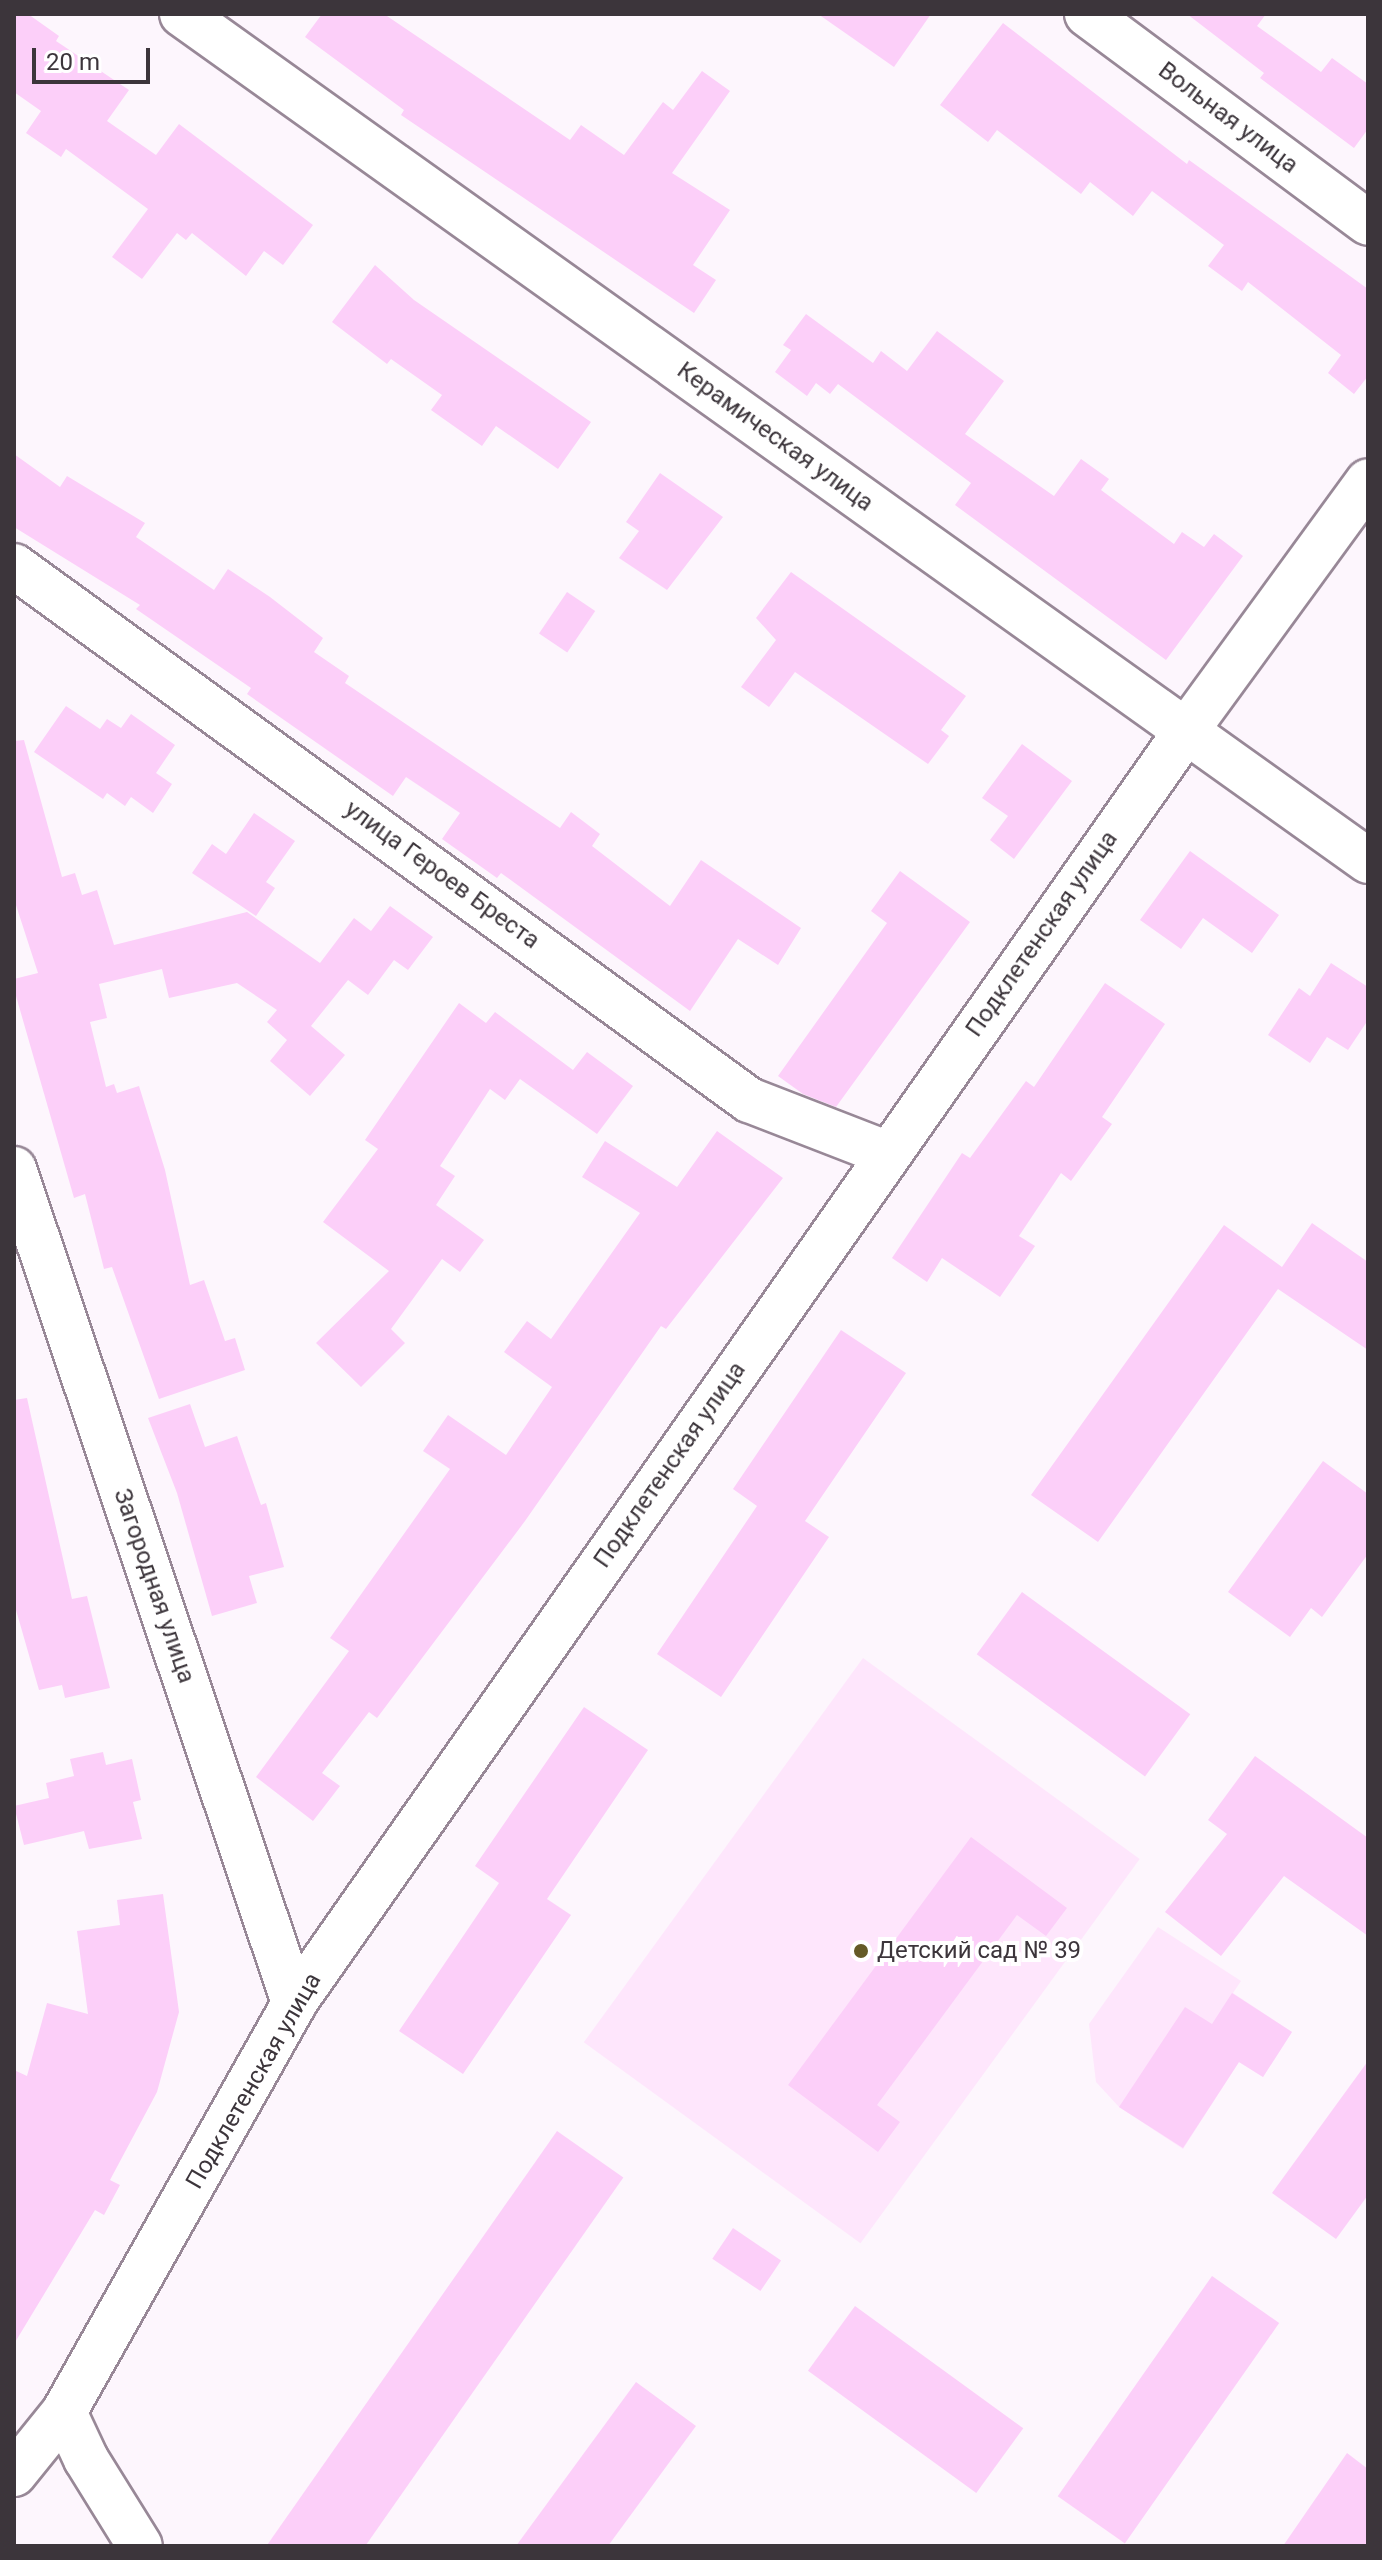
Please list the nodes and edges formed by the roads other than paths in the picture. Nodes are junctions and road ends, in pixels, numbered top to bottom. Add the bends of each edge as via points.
1 (182, 14) edge
2 (1087, 14) edge
3 (1368, 223) edge
4 (1368, 481) edge
5 (14, 566) edge
6 (1186, 731) junction
7 (1368, 861) edge
8 (888, 1154) junction
9 (14, 1169) edge
10 (294, 2003) junction
11 (64, 2412) junction
12 (14, 2474) edge
13 (140, 2546) edge

1 - 6 street, Керамическая улица
2 - 3 street, Вольная улица
4 - 6 street, Подклетенская улица
5 - 8 street, улица Героев Бреста via 749,1100
6 - 7 street, Керамическая улица
6 - 8 street, Подклетенская улица
8 - 10 street, Подклетенская улица
9 - 10 street, Загородная улица
10 - 11 street, Подклетенская улица
11 - 12 street, Подклетенская улица
11 - 13 street via 86,2459

